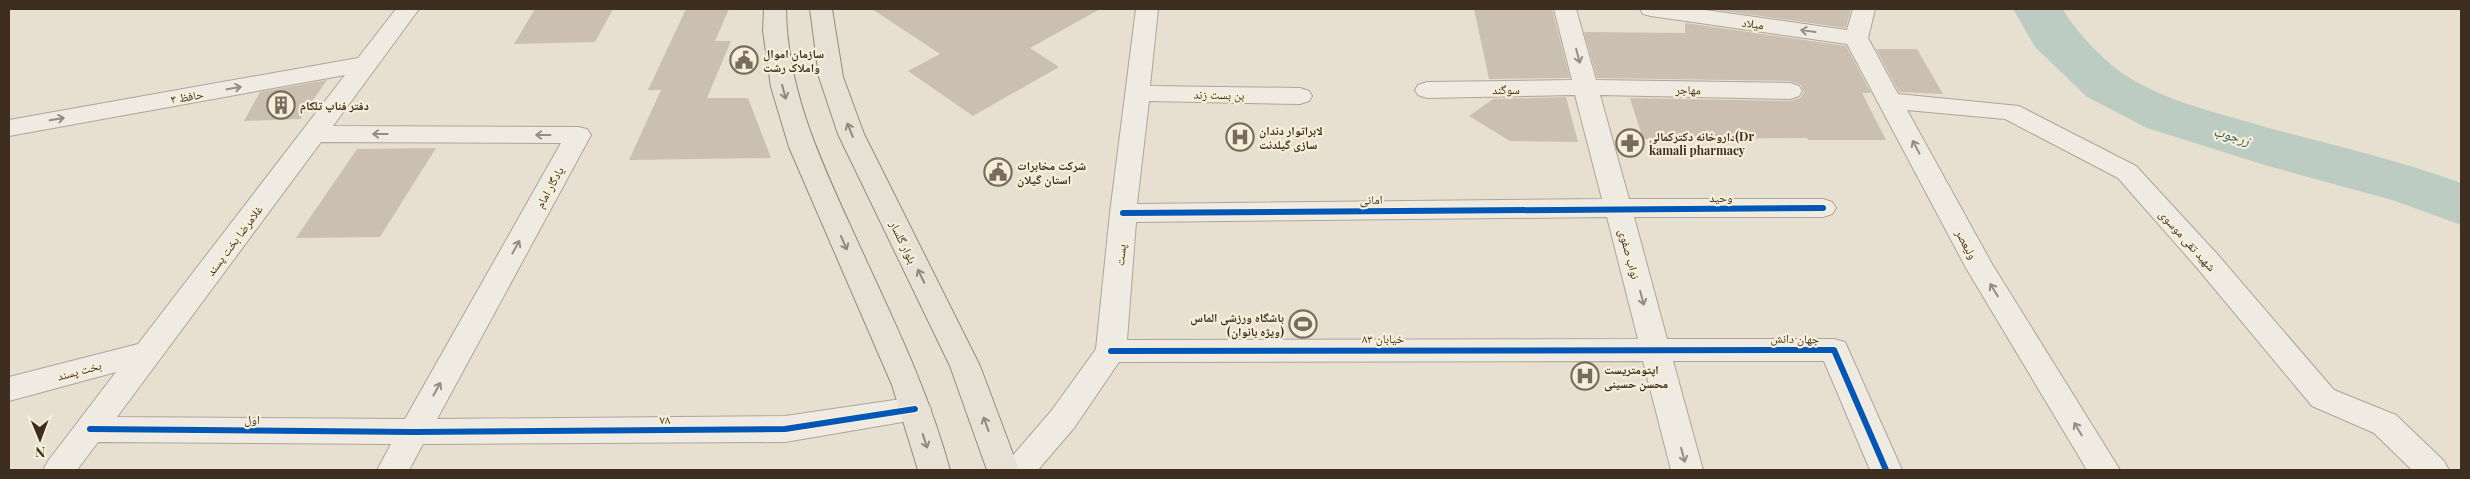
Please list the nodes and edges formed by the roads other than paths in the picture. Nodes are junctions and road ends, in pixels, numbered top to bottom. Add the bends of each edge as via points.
1 (408, 9) edge
2 (775, 9) edge
3 (821, 9) edge
4 (1147, 9) edge
5 (1565, 9) edge
6 (1651, 9) edge
7 (1864, 9) edge
8 (1856, 38) junction
9 (366, 64) junction
10 (1586, 87) junction
11 (1427, 90) dead end
12 (1790, 91) dead end
13 (1137, 93) junction
14 (1300, 96) dead end
15 (1892, 101) junction
16 (9, 128) edge
17 (314, 134) junction
18 (1618, 208) junction
19 (1823, 208) dead end
20 (1123, 213) junction
21 (1655, 348) junction
22 (1111, 351) junction
23 (149, 352) junction
24 (9, 389) edge
25 (915, 409) junction
26 (90, 429) junction
27 (414, 432) junction
28 (59, 470) edge
29 (393, 470) edge
30 (934, 470) edge
31 (1003, 470) edge
32 (1019, 470) edge
33 (1688, 470) edge
34 (1886, 470) edge
35 (2104, 470) edge
36 (2433, 470) edge

1 - 9 street, غلامرضا بخت پسند
2 -> 25 main road via 783,87 802,147
31 -> 3 main road, بلوار گلسار via 965,366 852,134 831,77
4 - 13 street, پست
5 -> 10 street, نواب صفوی
8 -> 6 street, میلاد
7 - 8 street
8 - 15 street, ولیعصر
16 -> 9 street, حافظ ۳
9 - 17 street, غلامرضا بخت پسند
10 - 11 street, سوگند
10 - 12 street, مهاجر
10 - 18 street, نواب صفوی
13 - 14 street, بن بست زند
13 - 20 street, پست
35 -> 15 street, ولیعصر via 1980,268
15 - 36 street, شهید تقی موسوی via 2010,112 2127,172 2323,398 2384,424
17 - 23 street, غلامرضا بخت پسند
27 -> 17 street, یادگار امام via 578,135
18 - 19 street, وحید
18 - 20 street, امانی
18 -> 21 street, نواب صفوی
20 - 22 street, پست
21 - 22 street, خیابان ۸۳
21 -> 33 street, نواب صفوی
21 - 34 street, جهان دانش via 1834,350
22 - 32 street via 1063,419
23 - 24 street, بخت پسند
23 - 26 street, غلامرضا بخت پسند
25 - 27 street, ۷۸ via 785,429
25 -> 30 main road
26 - 27 street, اول
26 - 28 street, غلامرضا بخت پسند
27 - 29 street, یادگار امام

